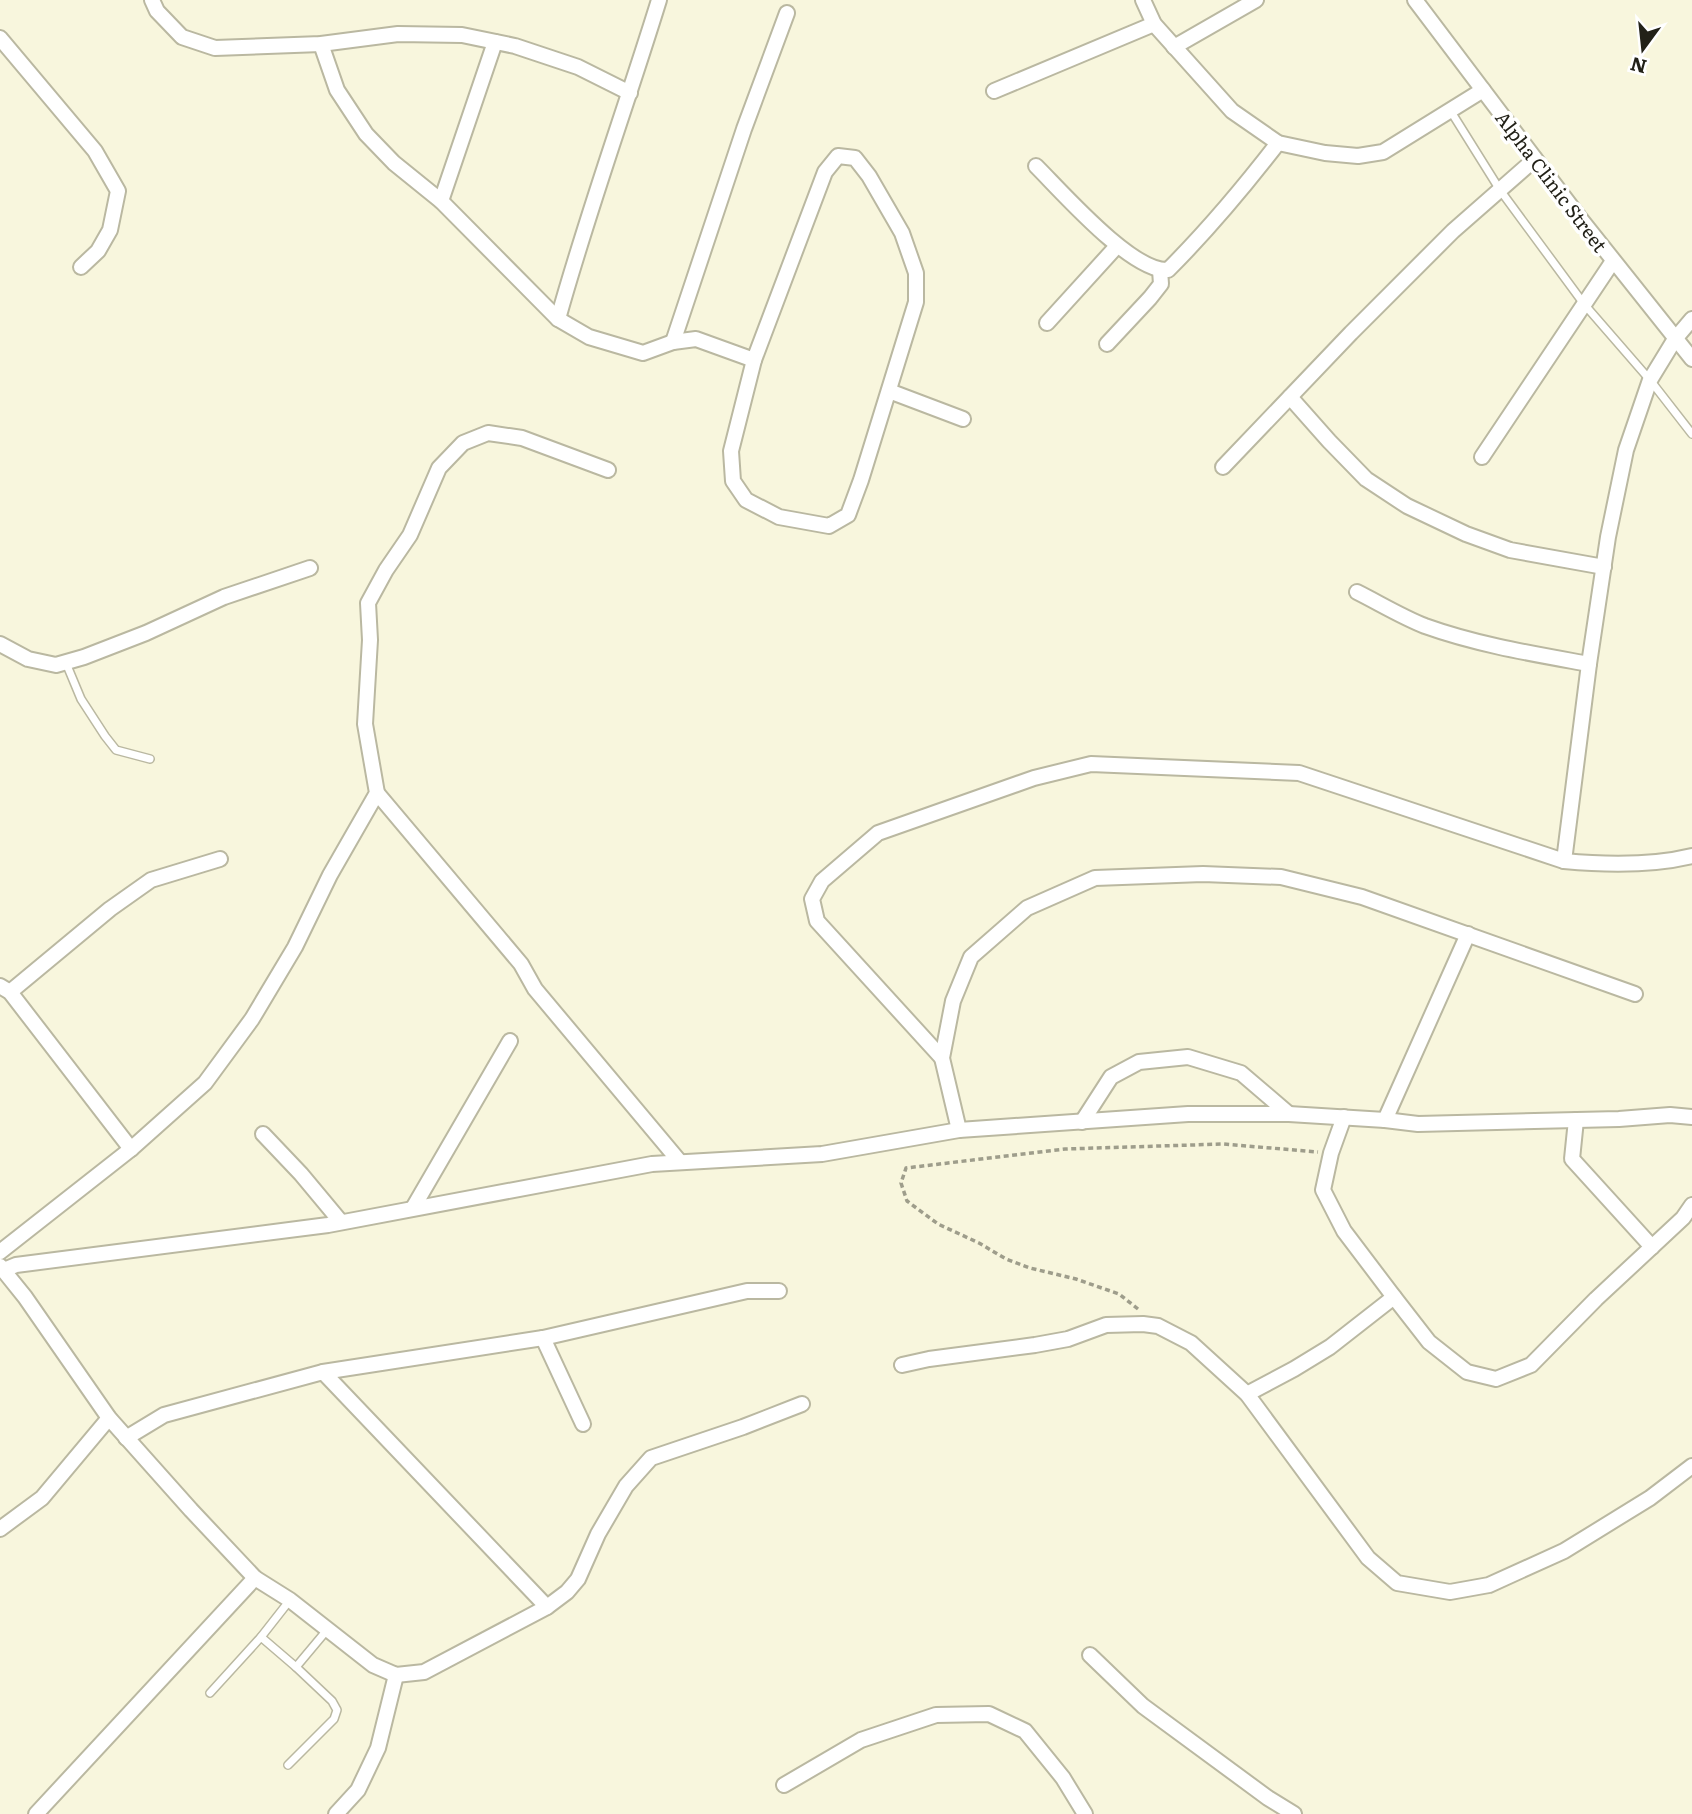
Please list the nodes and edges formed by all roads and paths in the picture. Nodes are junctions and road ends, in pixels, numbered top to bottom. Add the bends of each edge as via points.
1 (152, 0) edge
2 (659, 0) edge
3 (1143, 0) edge
4 (1256, 0) edge
5 (1415, 0) edge
6 (787, 13) dead end
7 (1154, 24) junction
8 (0, 38) edge
9 (495, 42) junction
10 (321, 44) junction
11 (1174, 47) junction
12 (1483, 90) junction
13 (994, 91) dead end
14 (630, 93) junction
15 (1450, 110) junction
16 (1278, 143) junction
17 (1535, 159) junction
18 (1036, 166) dead end
19 (1500, 190) junction
20 (441, 201) junction
21 (1117, 246) junction
22 (1614, 261) junction
23 (81, 267) dead end
24 (1160, 270) junction
25 (1584, 304) junction
26 (558, 319) junction
27 (1692, 319) edge
28 (1047, 323) dead end
29 (1675, 339) junction
30 (673, 342) junction
31 (1107, 344) dead end
32 (1692, 359) edge
33 (754, 360) junction
34 (1650, 380) junction
35 (889, 391) junction
36 (1290, 397) junction
37 (963, 419) dead end
38 (1692, 435) edge
39 (1482, 457) dead end
40 (1223, 467) dead end
41 (608, 470) dead end
42 (1604, 567) junction
43 (310, 568) dead end
44 (1357, 592) dead end
45 (0, 644) edge
46 (65, 663) junction
47 (1589, 664) junction
48 (150, 760) dead end
49 (377, 793) junction
50 (1692, 856) edge
51 (220, 859) dead end
52 (1564, 861) junction
53 (1468, 934) junction
54 (5, 989) edge
55 (1635, 994) dead end
56 (510, 1041) dead end
57 (942, 1058) junction
58 (1289, 1114) junction
59 (1345, 1117) junction
60 (1692, 1118) edge
61 (1385, 1120) junction
62 (1576, 1120) junction
63 (1082, 1122) junction
64 (959, 1130) junction
65 (262, 1134) dead end
66 (131, 1149) junction
67 (1331, 1153) junction
68 (680, 1163) junction
69 (1692, 1205) edge
70 (413, 1208) junction
71 (341, 1222) junction
72 (1652, 1247) junction
73 (0, 1252) edge
74 (2, 1268) edge
75 (779, 1290) dead end
76 (1394, 1297) junction
77 (1158, 1326) junction
78 (543, 1338) junction
79 (902, 1366) dead end
80 (323, 1372) junction
81 (1247, 1394) junction
82 (802, 1404) dead end
83 (109, 1418) junction
84 (583, 1424) dead end
85 (127, 1437) junction
86 (1692, 1465) edge
87 (0, 1529) edge
88 (255, 1578) junction
89 (290, 1601) junction
90 (547, 1608) junction
91 (327, 1629) junction
92 (261, 1637) junction
93 (1090, 1655) dead end
94 (296, 1667) junction
95 (396, 1675) junction
96 (210, 1693) dead end
97 (288, 1765) dead end
98 (784, 1785) dead end
99 (37, 1814) edge
100 (336, 1814) edge
101 (1085, 1814) edge
102 (1294, 1814) edge

1 - 10 street via 156,11 183,37 215,48
2 - 14 street
3 - 7 street
4 - 11 street
5 - 12 street, Alpha Clinic Street
6 - 30 street
7 - 11 street
7 - 13 street
8 - 23 street via 95,151 118,191 110,230 98,251
9 - 10 street via 462,35 398,34
9 - 14 street via 578,67
9 - 20 street
10 - 20 street via 337,90 366,134
11 - 16 street via 1232,111
12 - 15 street
12 - 17 street, Alpha Clinic Street
14 - 26 street
15 - 16 street via 1382,152 1357,156
15 - 19 lane
16 - 24 street via 1194,244 1168,270
17 - 19 street
17 - 22 street, Alpha Clinic Street
18 - 21 street
19 - 25 lane
19 - 36 street via 1444,240
20 - 26 street
21 - 24 street
21 - 28 street
22 - 25 street
22 - 29 street, Alpha Clinic Street
24 - 31 street via 1161,284
25 - 34 lane
25 - 39 street
26 - 30 street via 589,337 643,353
27 - 29 street
29 - 32 street, Alpha Clinic Street
29 - 34 street
30 - 33 street via 696,338
33 - 35 street via 731,451 733,481 746,499 779,517 829,526 848,514
33 - 35 street via 825,172 838,156 855,158 902,233 916,273 916,302
34 - 38 lane
34 - 42 street via 1626,450
35 - 37 street
36 - 40 street
36 - 42 street via 1366,479 1407,506 1510,550
41 - 49 street via 522,438 488,433 463,443 439,468 410,535 368,603 365,724
42 - 47 street
43 - 46 street via 224,597
44 - 47 street via 1422,625 1453,635
45 - 46 street via 28,659
46 - 48 lane via 81,699 116,750
47 - 52 street
49 - 66 street via 252,1020 205,1083
49 - 68 street via 522,964 535,989
50 - 52 street via 1644,863
51 - 54 street via 151,880
52 - 57 street via 1299,773 1091,764 1034,778 878,833 822,881 812,899 817,921
53 - 55 street
53 - 57 street via 1362,897 1281,877 1096,878 1027,908 971,957 953,1001
53 - 61 street
54 - 66 street
56 - 70 street
57 - 64 street
58 - 59 street
58 - 63 street via 1188,1114
58 - 63 street via 1241,1073 1188,1057 1139,1062 1111,1077
59 - 61 street
59 - 67 street
60 - 62 street
61 - 62 street via 1418,1124
62 - 72 street via 1572,1159
63 - 64 street
64 - 68 street via 822,1154
65 - 71 street
66 - 73 street
67 - 76 street via 1323,1190 1344,1231
67 - 77 path via 1223,1144 1065,1149 906,1168 901,1183 907,1201 938,1224 1006,1259 1119,1294
68 - 70 street via 652,1164
69 - 72 street
70 - 71 street
71 - 74 street
72 - 76 street via 1531,1365 1496,1379 1467,1372 1438,1350
74 - 83 street
75 - 78 street via 747,1291
76 - 81 street via 1330,1347
77 - 79 street via 1106,1325 1068,1339
77 - 81 street via 1191,1343
78 - 80 street
78 - 84 street
80 - 85 street via 164,1415
80 - 90 street
81 - 86 street via 1368,1558 1397,1583 1450,1592 1489,1585 1564,1551 1650,1498
82 - 90 street via 651,1458 626,1486 578,1578
83 - 85 street
83 - 87 street via 42,1498
85 - 88 street
88 - 89 street
88 - 99 street
89 - 91 street
89 - 92 lane
90 - 95 street via 424,1672
91 - 94 lane
91 - 95 street via 373,1665
92 - 94 lane
92 - 96 lane
93 - 102 street via 1143,1706
94 - 97 lane via 337,1710 334,1719
95 - 100 street via 378,1748 358,1790
98 - 101 street via 860,1740 936,1715 989,1714 1025,1731

